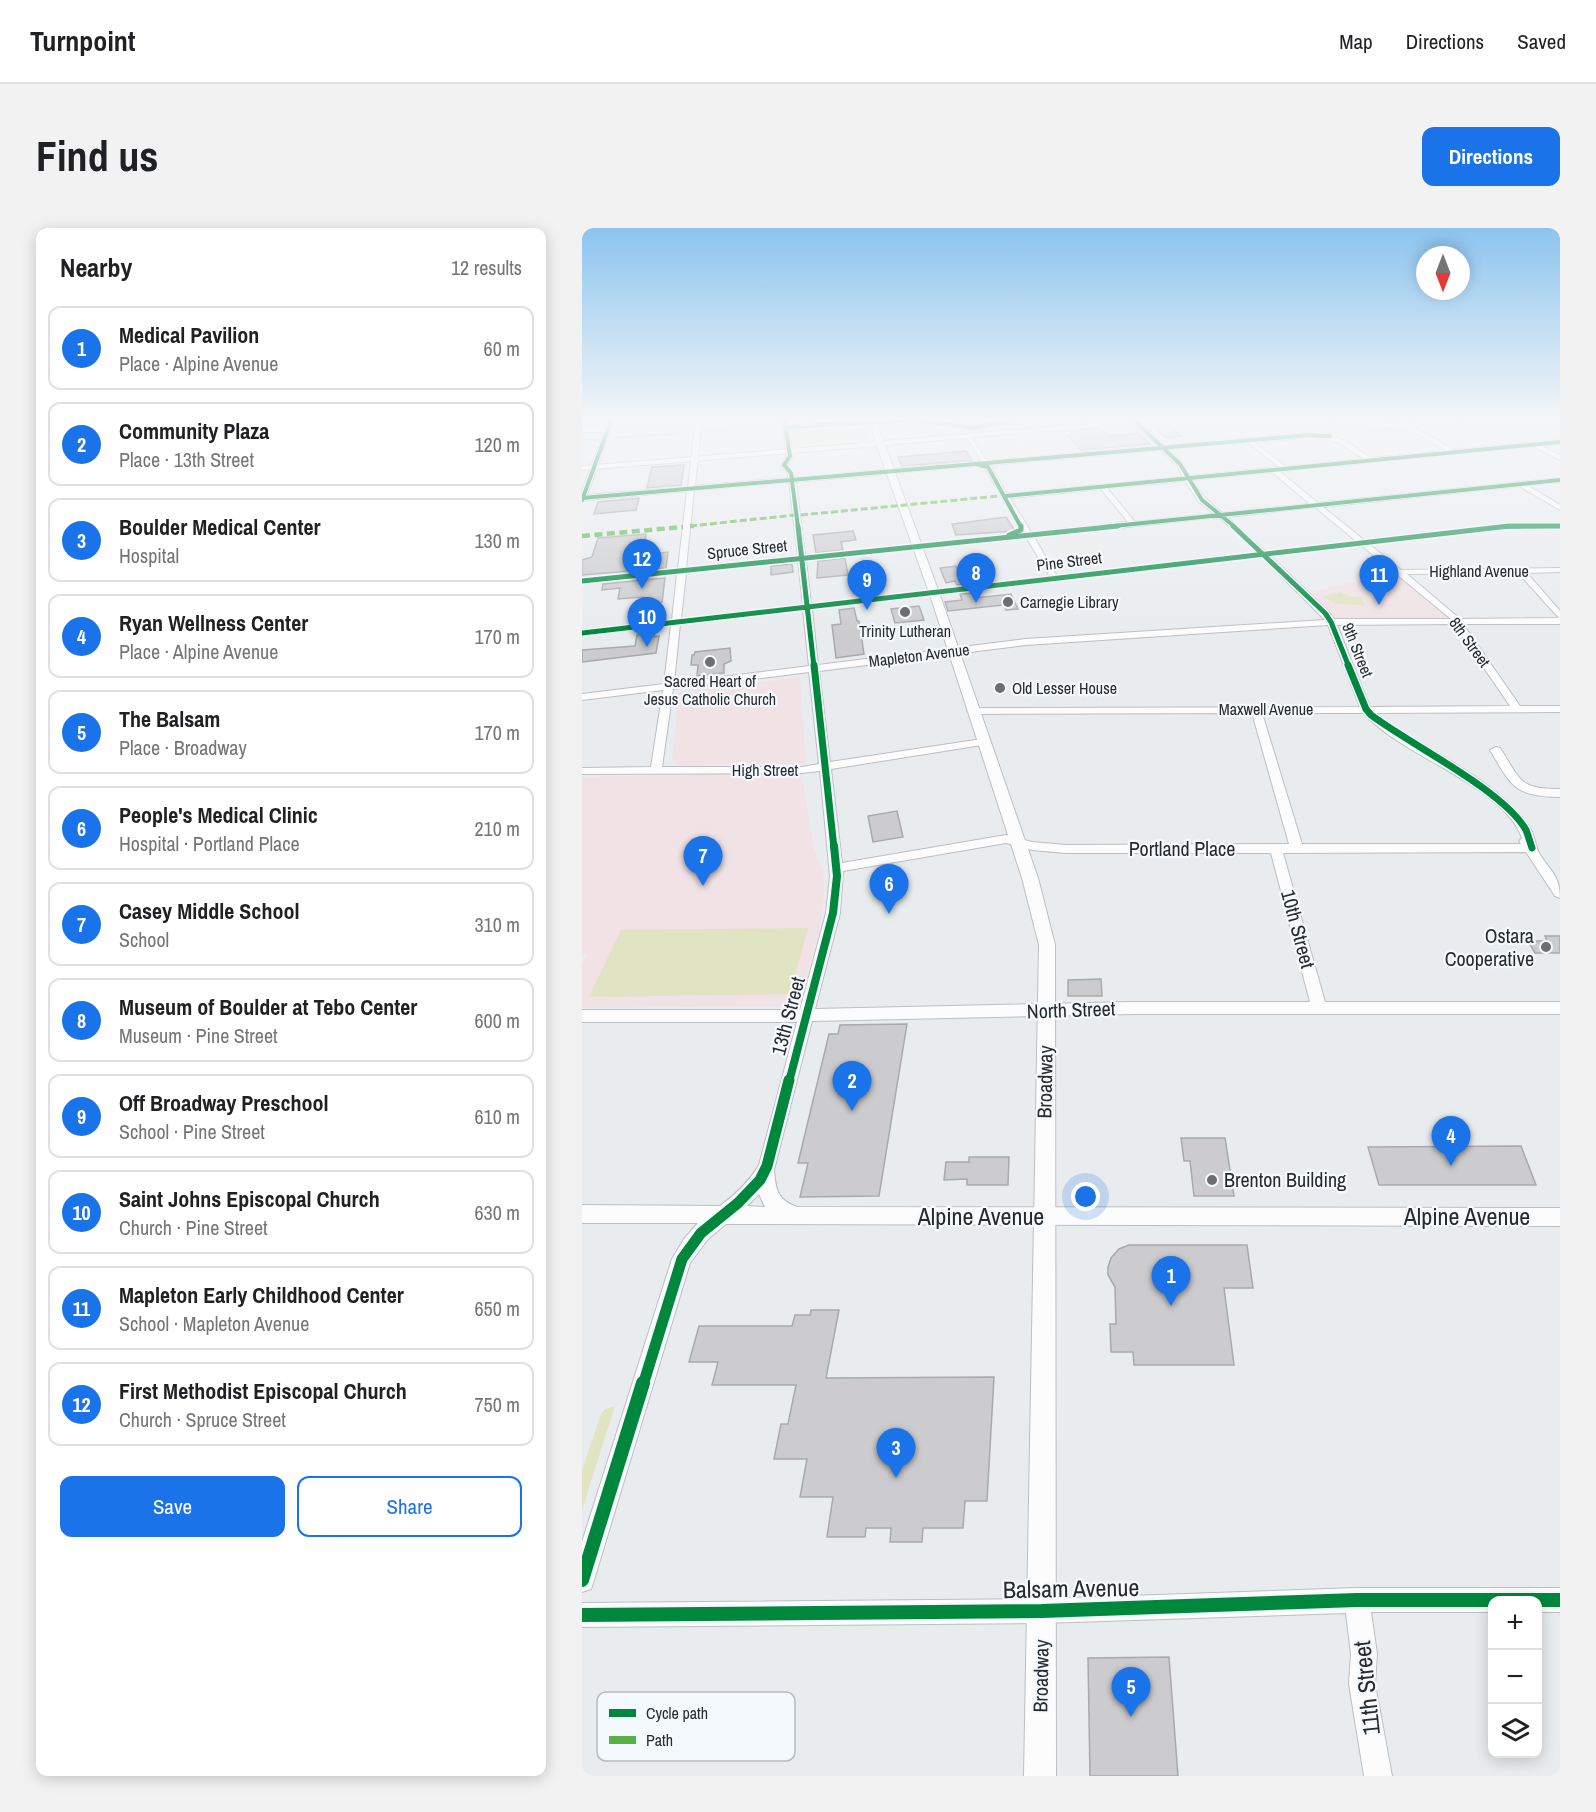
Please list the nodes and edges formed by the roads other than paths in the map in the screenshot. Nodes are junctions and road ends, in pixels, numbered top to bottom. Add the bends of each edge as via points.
1 (675, 490) edge
2 (690, 490) edge
3 (793, 490) edge
4 (897, 490) edge
5 (1002, 490) edge
6 (1061, 490) edge
7 (1105, 490) edge
8 (1196, 490) edge
9 (1296, 490) edge
10 (1458, 490) edge
11 (1530, 490) edge
12 (1006, 496) junction
13 (582, 500) edge
14 (1313, 505) junction
15 (1560, 508) edge
16 (1220, 514) junction
17 (1132, 523) junction
18 (1021, 524) junction
19 (1560, 526) edge
20 (1027, 534) junction
21 (1004, 537) junction
22 (1360, 542) junction
23 (916, 546) junction
24 (1264, 554) junction
25 (801, 556) junction
26 (681, 570) junction
27 (1520, 570) junction
28 (1560, 570) edge
29 (1398, 572) junction
30 (1054, 577) junction
31 (583, 580) edge
32 (932, 592) junction
33 (806, 607) junction
34 (1560, 616) edge
35 (1560, 621) edge
36 (675, 622) junction
37 (1332, 626) junction
38 (1460, 626) junction
39 (1560, 630) edge
40 (582, 633) edge
41 (952, 651) junction
42 (814, 668) junction
43 (668, 687) junction
44 (582, 697) edge
45 (1256, 709) junction
46 (1366, 709) junction
47 (1517, 709) junction
48 (1560, 709) edge
49 (972, 711) junction
50 (982, 742) junction
51 (1496, 750) dead end
52 (824, 766) junction
53 (656, 770) junction
54 (582, 771) edge
55 (1560, 794) edge
56 (1015, 840) junction
57 (1532, 848) junction
58 (1276, 849) junction
59 (1297, 849) junction
60 (836, 868) junction
61 (1560, 893) edge
62 (1560, 1008) edge
63 (1320, 1009) junction
64 (1047, 1011) junction
65 (807, 1014) junction
66 (582, 1016) edge
67 (767, 1166) junction
68 (582, 1214) edge
69 (721, 1215) junction
70 (798, 1216) junction
71 (1045, 1217) junction
72 (1560, 1217) edge
73 (582, 1580) edge
74 (1357, 1600) junction
75 (1560, 1600) edge
76 (1042, 1611) junction
77 (582, 1615) edge
78 (1040, 1776) edge
79 (1378, 1776) edge

1 - 13 street
2 - 26 street
3 - 25 street, 13th Street
4 - 23 main road, Broadway
5 - 12 street
6 - 12 street
7 - 17 street
8 - 16 street, 9th Street
9 - 14 street, 8th Street
10 - 14 street, Spruce Street
11 - 15 street
12 - 18 street
14 - 16 street, Spruce Street
14 - 22 street, 8th Street
16 - 17 street, Spruce Street
16 - 24 street, 9th Street
17 - 20 street, Spruce Street
18 - 20 street
18 - 21 street via 1019,532
19 - 22 street, Pine Street via 1509,526
20 - 21 street, Spruce Street
20 - 30 street
21 - 23 street, Spruce Street
22 - 24 street, Pine Street
22 - 29 street, 8th Street
23 - 25 street, Spruce Street
23 - 32 main road, Broadway
24 - 30 street, Pine Street
24 - 37 street, 9th Street via 1319,607
25 - 26 street, Spruce Street
25 - 33 street, 13th Street
26 - 31 street, Spruce Street
26 - 36 street
27 - 28 street, Highland Avenue
27 - 29 street, Highland Avenue
27 - 34 street
29 - 38 street, 8th Street
30 - 32 street, Pine Street
32 - 33 street, Pine Street
32 - 41 main road, Broadway
33 - 36 street, Pine Street
33 - 42 street, 13th Street
35 - 38 street, Mapleton Avenue
36 - 40 street, Pine Street
36 - 43 street
37 - 38 street, Mapleton Avenue
37 - 41 street, Mapleton Avenue via 1036,641
37 - 46 street, 9th Street
38 - 39 street, Mapleton Avenue
38 - 47 street, 8th Street
41 - 42 street, Mapleton Avenue
41 - 49 main road, Broadway
42 - 43 street, Mapleton Avenue
42 - 52 street, 13th Street
43 - 44 street, Mapleton Avenue
43 - 53 street
45 - 46 street, Maxwell Avenue
45 - 49 street, Maxwell Avenue
45 - 59 street
46 - 47 street, Maxwell Avenue
46 - 57 street, 9th Street via 1385,726 1473,784
47 - 48 street, Maxwell Avenue
49 - 50 main road, Broadway
50 - 52 street, High Street
50 - 56 main road, Broadway
51 - 55 street via 1520,788 1531,793
52 - 53 street, High Street via 802,770
52 - 60 street, 13th Street
53 - 54 street, High Street
56 - 58 street, Portland Place via 1066,849
56 - 60 street, Portland Place via 995,840
56 - 64 main road, Broadway via 1044,925
57 - 59 street, Portland Place
57 - 61 street, 9th Street
58 - 59 street, Portland Place
58 - 63 street, 10th Street
60 - 65 street, 13th Street via 833,913
62 - 63 street, North Street
63 - 64 street, North Street
64 - 65 street, North Street
64 - 71 main road, Broadway
65 - 66 street, North Street
65 - 67 street, 13th Street
67 - 69 street, 13th Street via 753,1190
67 - 70 street via 770,1199 779,1209
68 - 69 street, Alpine Avenue
69 - 70 street, Alpine Avenue
69 - 73 street, 13th Street via 694,1238 680,1265
70 - 71 street, Alpine Avenue
71 - 72 street, Alpine Avenue
71 - 76 main road, Broadway
74 - 75 street, Balsam Avenue
74 - 76 street, Balsam Avenue
74 - 79 street, 11th Street via 1364,1654 1362,1684
76 - 77 street, Balsam Avenue
76 - 78 main road, Broadway

